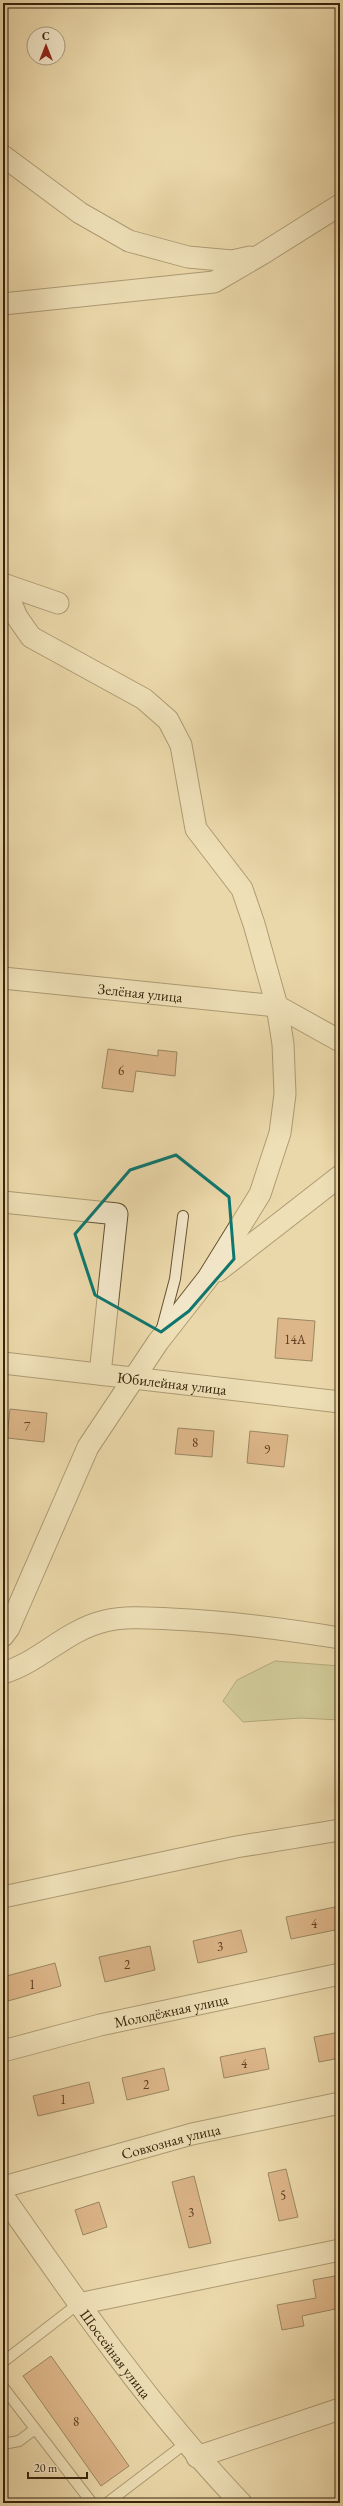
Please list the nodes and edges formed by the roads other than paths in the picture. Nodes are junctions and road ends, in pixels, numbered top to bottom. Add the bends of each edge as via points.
1 (3, 156) edge
2 (340, 205) edge
3 (262, 254) junction
4 (3, 304) edge
5 (3, 584) edge
6 (58, 603) dead end
7 (3, 978) edge
8 (277, 1006) junction
9 (340, 1041) edge
10 (340, 1176) edge
11 (3, 1202) edge
12 (183, 1216) dead end
13 (208, 1278) junction
14 (158, 1342) junction
15 (3, 1363) edge
16 (100, 1374) junction
17 (134, 1378) junction
18 (340, 1402) edge
19 (3, 1636) edge
20 (340, 1638) edge
21 (3, 1673) edge
22 (340, 1830) edge
23 (3, 1898) edge
24 (340, 1974) edge
25 (3, 2051) edge
26 (340, 2103) edge
27 (3, 2187) edge
28 (3, 2196) edge
29 (340, 2250) edge
30 (78, 2304) junction
31 (3, 2362) edge
32 (3, 2387) edge
33 (340, 2409) edge
34 (35, 2429) junction
35 (3, 2444) edge
36 (191, 2450) junction
37 (92, 2503) edge
38 (106, 2503) edge
39 (241, 2503) edge

1 - 3 street via 80,213 129,241 188,257 232,261
2 - 3 street
3 - 4 street via 214,282
5 - 6 street
5 - 8 street via 17,617 31,637 144,699 168,720 181,745 196,829 242,889
7 - 8 street, Зелёная улица
8 - 9 street
8 - 13 street via 283,1044 285,1094 280,1133 260,1194
10 - 13 street
11 - 16 street via 117,1214
12 - 14 lane via 175,1279
13 - 14 street
14 - 17 street
15 - 16 street, Юбилейная улица
16 - 17 street, Юбилейная улица
17 - 18 street, Юбилейная улица
17 - 19 street via 88,1447 9,1628
20 - 21 street via 265,1625 135,1617 105,1621 74,1632 21,1668
22 - 23 street via 236,1847
24 - 25 street, Молодёжная улица via 100,2025
26 - 27 street, Совхозная улица via 192,2134
28 - 30 street, Шоссейная улица
29 - 30 street
30 - 31 lane
30 - 36 street, Шоссейная улица
32 - 34 lane
33 - 36 street
34 - 35 lane via 19,2441
34 - 37 lane
36 - 38 lane
36 - 39 street, Шоссейная улица

